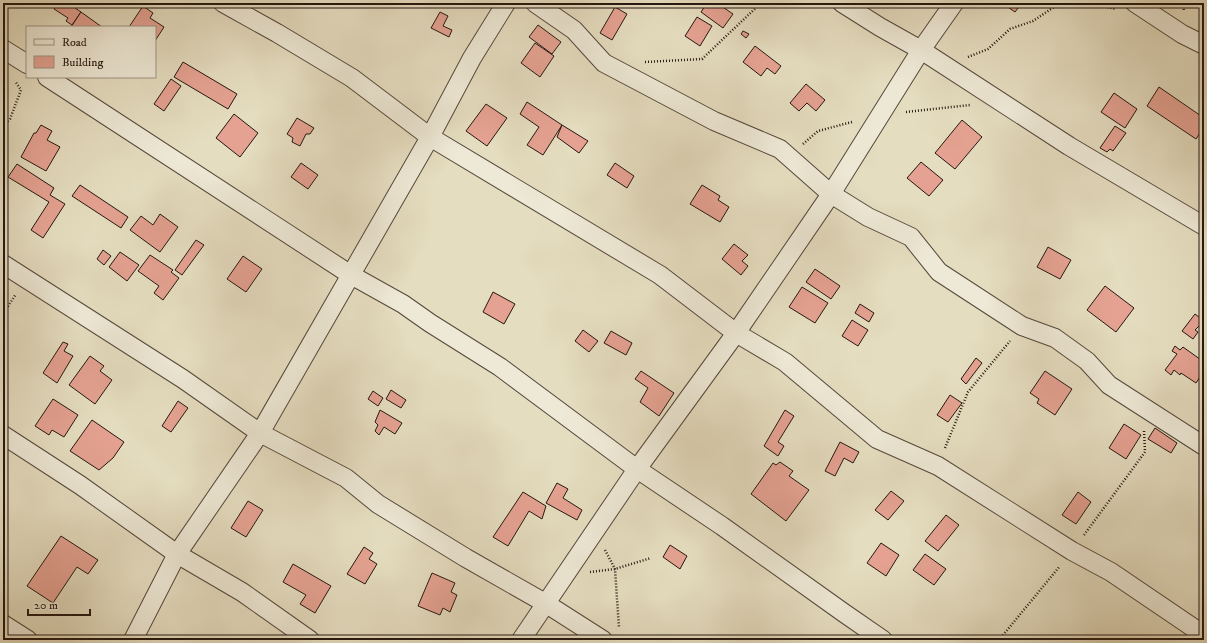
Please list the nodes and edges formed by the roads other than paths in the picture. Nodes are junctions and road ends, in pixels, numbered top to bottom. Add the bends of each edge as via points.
1 (223, 3) edge
2 (506, 3) edge
3 (535, 3) edge
4 (842, 3) edge
5 (954, 3) edge
6 (1135, 3) edge
7 (1204, 45) edge
8 (3, 49) edge
9 (921, 50) junction
10 (26, 63) edge
11 (49, 78) edge
12 (430, 137) junction
13 (830, 194) junction
14 (1204, 226) edge
15 (3, 264) edge
16 (351, 275) junction
17 (736, 332) junction
18 (260, 433) junction
19 (3, 435) edge
20 (1204, 446) edge
21 (637, 468) junction
22 (177, 554) junction
23 (545, 603) junction
24 (3, 624) edge
25 (1204, 635) edge
26 (28, 640) edge
27 (133, 640) edge
28 (310, 640) edge
29 (521, 640) edge
30 (603, 640) edge
31 (883, 640) edge

1 - 12 street via 352,78
2 - 12 street via 472,58
3 - 13 street via 574,30 604,63 714,121 780,149
4 - 9 street
5 - 9 street
6 - 7 street via 1182,34
8 - 10 street
9 - 13 street
9 - 14 street via 1069,146
11 - 16 street
12 - 16 street
12 - 17 street via 660,275
13 - 17 street
13 - 20 street via 868,217 911,237 939,272 1022,326 1055,338 1088,360 1109,384
15 - 18 street via 183,379
16 - 18 street
16 - 21 street via 403,304 500,367
17 - 21 street
17 - 25 street via 785,362 877,439 938,466 1072,551 1112,572
18 - 22 street
18 - 23 street via 346,478 378,504
19 - 22 street via 80,485
21 - 23 street
21 - 31 street
22 - 27 street
22 - 28 street via 242,592
23 - 29 street
23 - 30 street
24 - 26 street

